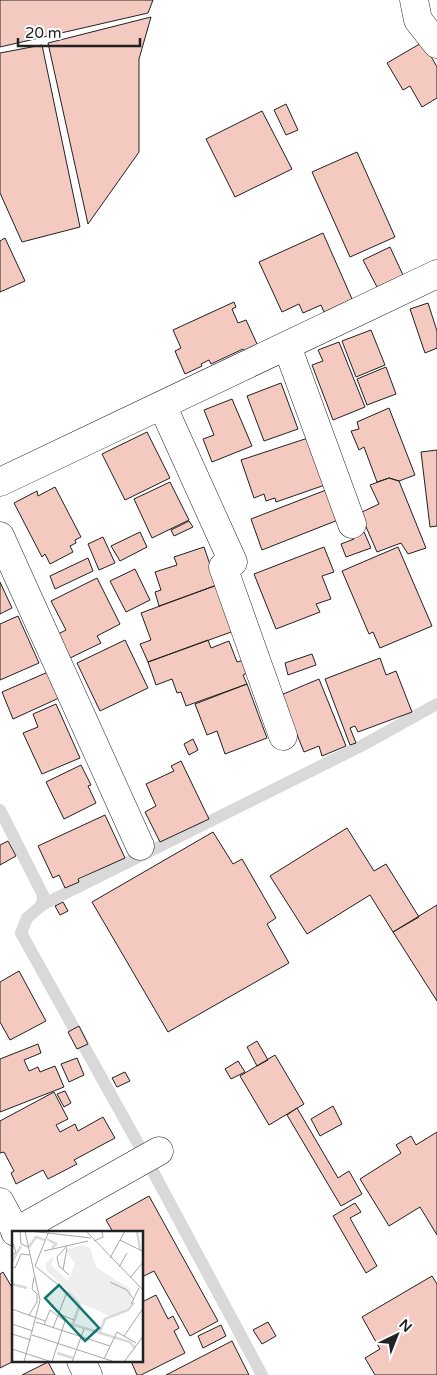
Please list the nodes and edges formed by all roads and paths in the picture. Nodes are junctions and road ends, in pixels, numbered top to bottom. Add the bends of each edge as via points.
1 (414, 0) edge
2 (437, 44) edge
3 (437, 274) edge
4 (288, 346) junction
5 (162, 405) junction
6 (0, 482) edge
7 (352, 524) dead end
8 (0, 536) edge
9 (283, 736) dead end
10 (140, 846) dead end
11 (159, 1151) dead end
12 (0, 1202) edge
13 (14, 1231) edge
14 (19, 1231) edge
15 (12, 1234) edge
16 (0, 1240) edge
17 (82, 1362) edge
18 (88, 1375) edge

1 - 2 street via 418,20
3 - 4 street
4 - 5 street
4 - 7 street
5 - 6 street
5 - 9 street via 233,562 223,567
8 - 10 street
11 - 14 street
12 - 13 street
15 - 16 street
17 - 18 street

